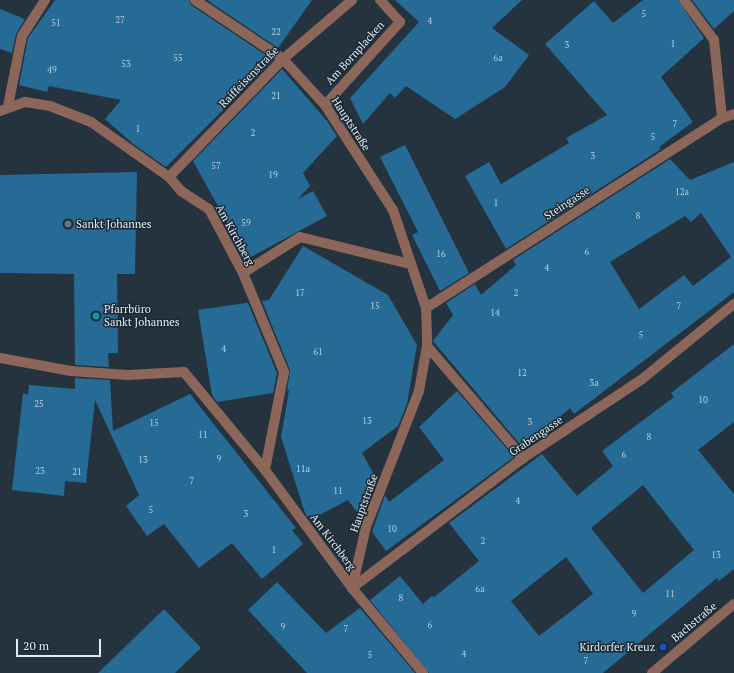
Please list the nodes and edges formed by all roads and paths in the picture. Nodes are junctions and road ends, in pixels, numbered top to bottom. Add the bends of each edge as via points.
1 (45, 0) edge
2 (195, 0) edge
3 (352, 0) edge
4 (380, 0) edge
5 (684, 0) edge
6 (282, 59) junction
7 (325, 105) junction
8 (4, 108) edge
9 (734, 114) edge
10 (722, 118) junction
11 (169, 177) junction
12 (410, 264) junction
13 (243, 273) junction
14 (734, 304) edge
15 (426, 308) junction
16 (427, 346) junction
17 (0, 358) edge
18 (523, 458) junction
19 (265, 470) junction
20 (352, 588) junction
21 (734, 604) edge
22 (423, 673) edge
23 (652, 673) edge

1 - 8 street, Am Kirchberg via 22,36
2 - 6 street, Hauptstraße
3 - 6 street, Raiffeisenstraße
4 - 7 street, Am Bornplacken via 400,22
5 - 10 street via 714,40
6 - 7 street, Hauptstraße
6 - 11 street, Raiffeisenstraße
7 - 12 street, Hauptstraße via 393,210
8 - 11 street, Am Kirchberg via 25,102 50,106 91,122
9 - 10 street
10 - 15 street, Steingasse
11 - 13 street, Am Kirchberg via 181,191 209,209
12 - 13 street via 300,237
12 - 15 street, Hauptstraße
13 - 19 street, Am Kirchberg via 284,372
14 - 18 street, Grabengasse via 641,380
15 - 16 street, Hauptstraße
16 - 18 street
16 - 20 street, Hauptstraße via 419,392 366,527
17 - 19 street, Am Kirchberg via 71,372 128,375 184,372
18 - 20 street, Grabengasse
19 - 20 street, Am Kirchberg
20 - 22 street
21 - 23 street, Bachstraße

